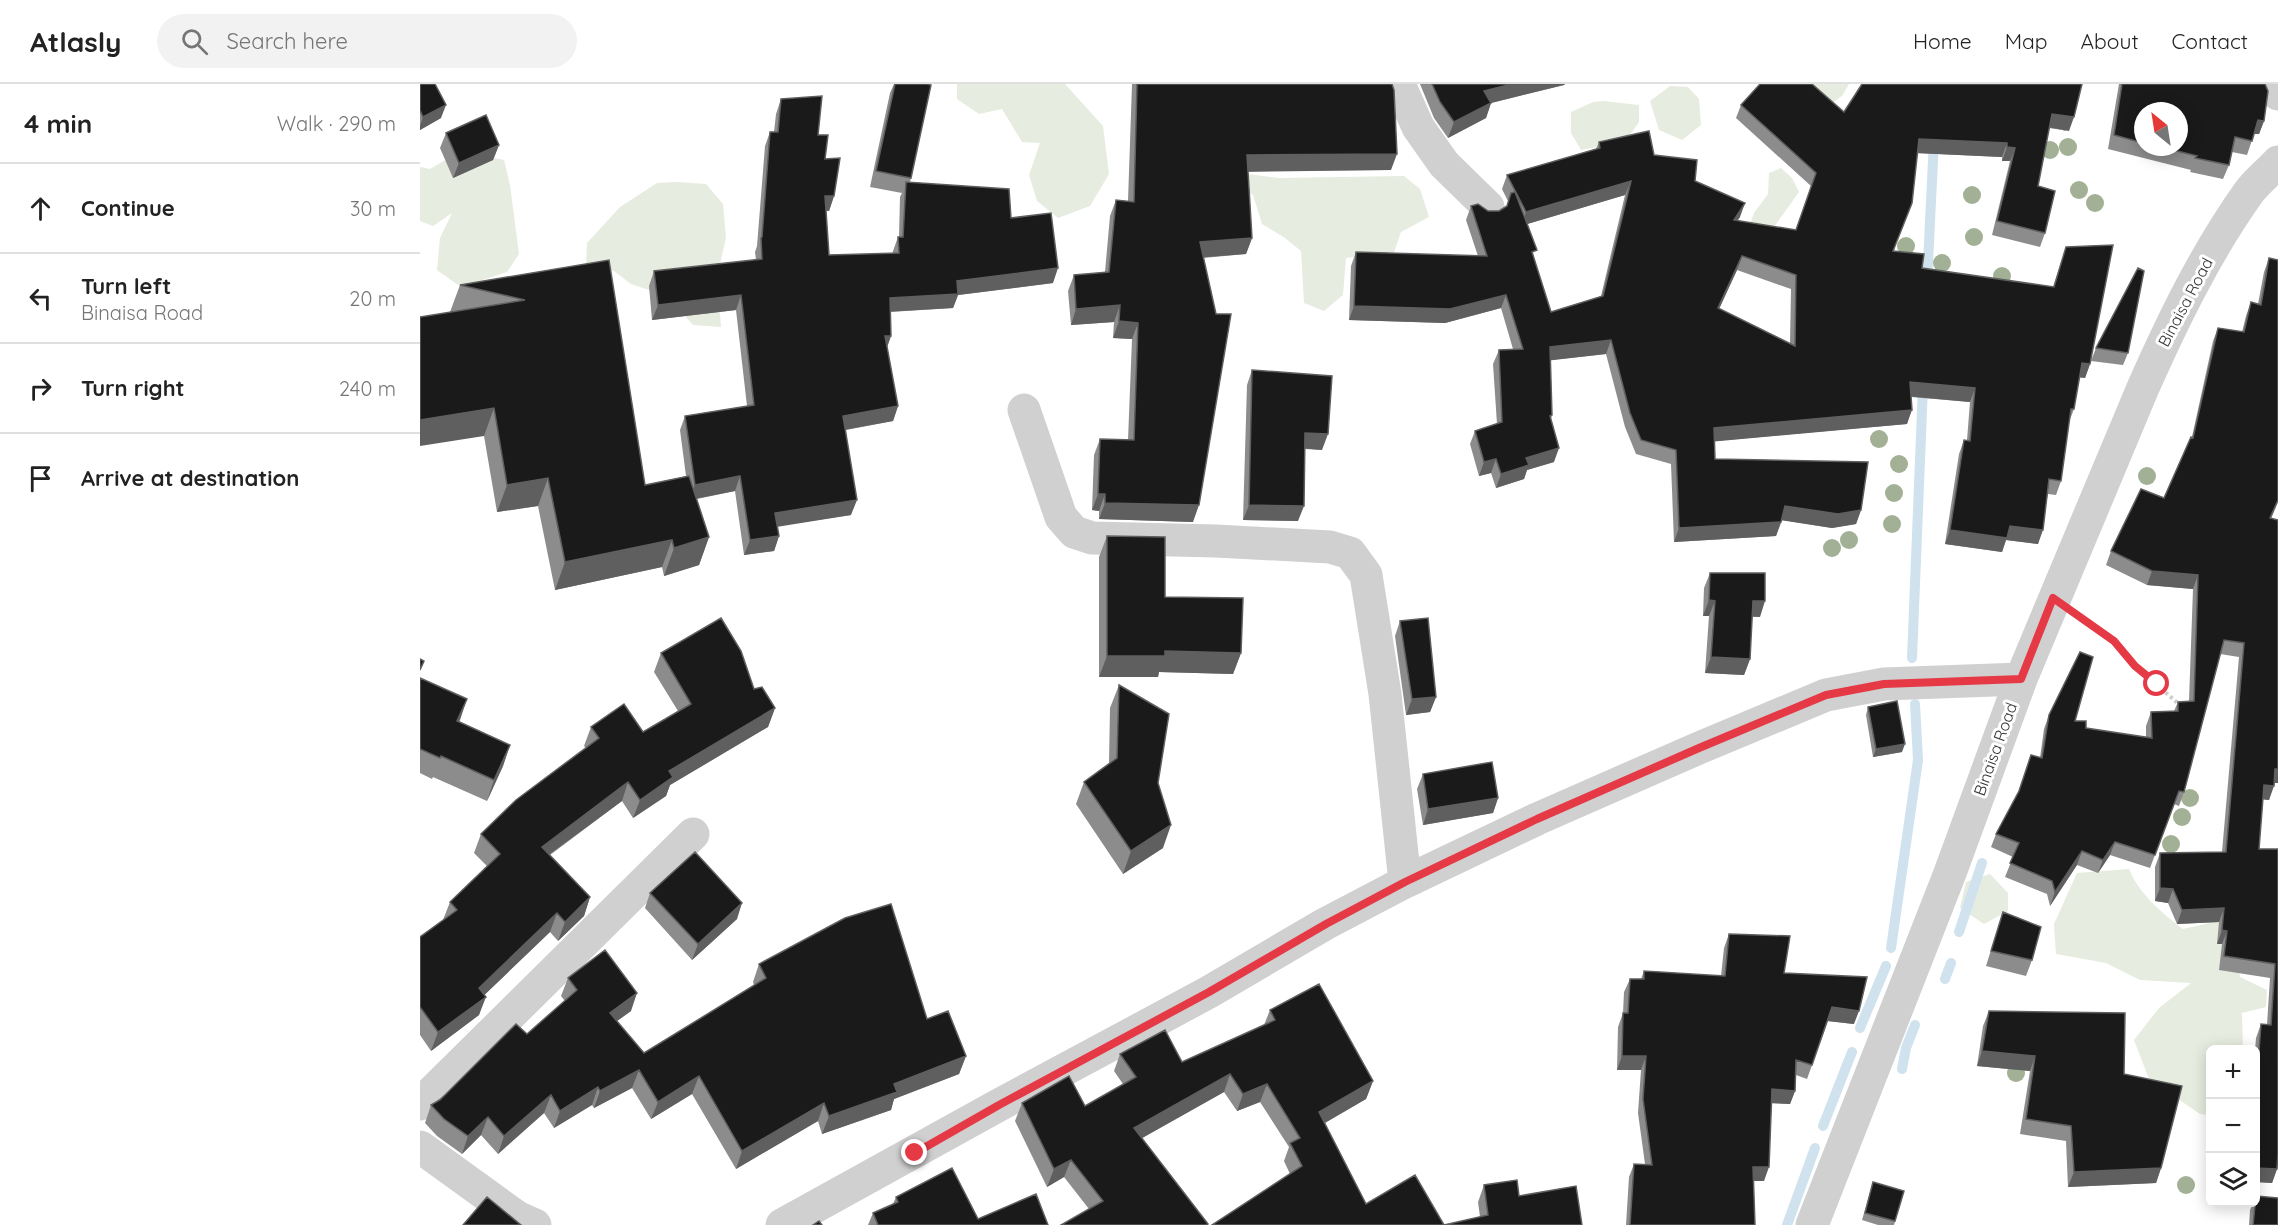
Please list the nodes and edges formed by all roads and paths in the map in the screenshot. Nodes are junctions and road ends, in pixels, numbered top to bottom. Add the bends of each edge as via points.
1 (1399, 84) edge
2 (2277, 84) edge
3 (2278, 94) edge
4 (2278, 162) edge
5 (1488, 207) dead end
6 (1024, 410) dead end
7 (2053, 598) junction
8 (2021, 679) junction
9 (2180, 705) edge
10 (693, 834) dead end
11 (1405, 882) junction
12 (420, 1104) edge
13 (420, 1147) edge
14 (535, 1225) edge
15 (782, 1225) edge
16 (1812, 1225) edge

1 - 5 street via 1418,127 1444,164
2 - 3 street
4 - 7 street, Binaisa Road via 2250,190 2218,240 2162,344
6 - 11 street via 1061,516 1074,532 1092,538 1319,546 1350,553 1366,575
7 - 8 street, Binaisa Road
7 - 9 path via 2114,641 2135,666
8 - 11 street via 1884,684 1826,695 1537,819
8 - 16 street, Binaisa Road via 1950,873
10 - 12 street
11 - 15 street
13 - 14 street via 517,1217

